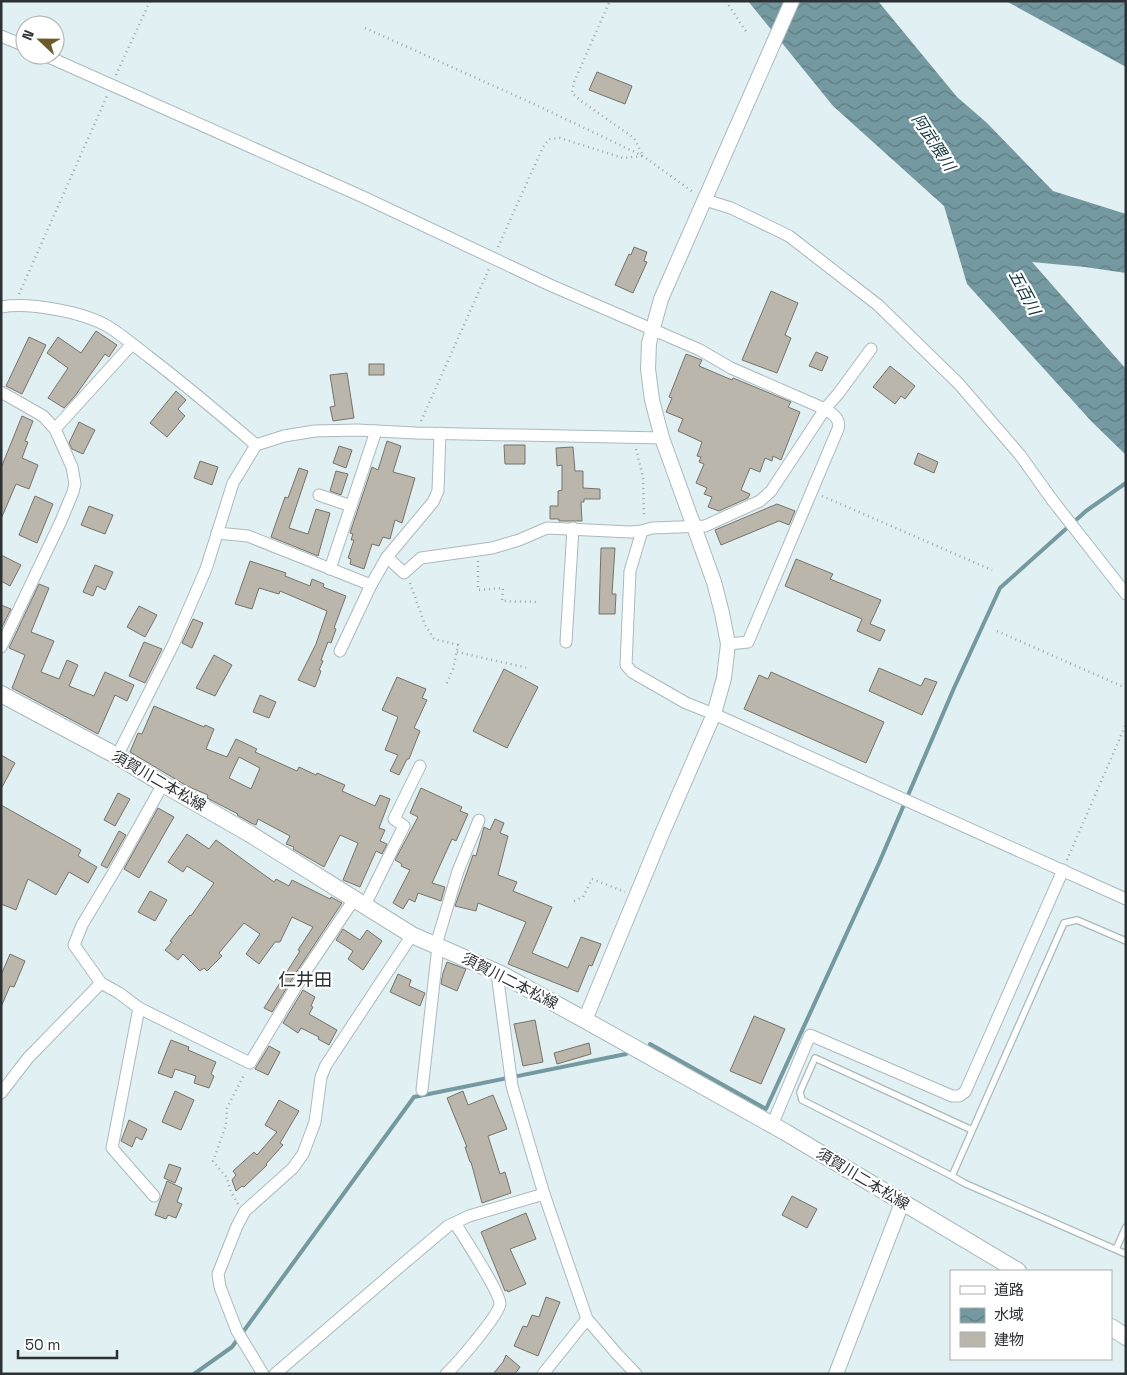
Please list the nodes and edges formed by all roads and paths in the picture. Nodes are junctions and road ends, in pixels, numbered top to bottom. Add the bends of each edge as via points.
1 (150, 1) edge
2 (610, 1) edge
3 (726, 1) edge
4 (792, 1) edge
5 (365, 28) dead end
6 (747, 33) dead end
7 (1, 36) edge
8 (15, 42) edge
9 (65, 64) edge
10 (112, 85) junction
11 (643, 156) junction
12 (705, 200) junction
13 (493, 257) junction
14 (14, 305) junction
15 (1, 307) edge
16 (652, 328) junction
17 (132, 344) junction
18 (871, 349) dead end
19 (1, 392) edge
20 (825, 409) junction
21 (55, 429) junction
22 (376, 431) junction
23 (416, 433) junction
24 (440, 433) junction
25 (634, 437) junction
26 (662, 438) junction
27 (256, 445) junction
28 (812, 492) junction
29 (320, 495) dead end
30 (351, 506) junction
31 (693, 527) junction
32 (573, 528) junction
33 (642, 531) junction
34 (217, 533) junction
35 (478, 550) junction
36 (388, 556) junction
37 (330, 569) junction
38 (992, 570) dead end
39 (404, 573) junction
40 (370, 586) junction
41 (1126, 594) edge
42 (536, 602) dead end
43 (997, 631) dead end
44 (566, 642) dead end
45 (728, 644) junction
46 (1, 647) edge
47 (340, 651) dead end
48 (457, 652) junction
49 (528, 668) dead end
50 (446, 685) dead end
51 (1126, 688) edge
52 (1, 694) edge
53 (714, 714) junction
54 (1126, 724) edge
55 (117, 756) junction
56 (420, 766) dead end
57 (163, 784) junction
58 (480, 820) dead end
59 (1063, 870) junction
60 (636, 896) junction
61 (1126, 899) edge
62 (574, 901) dead end
63 (360, 902) junction
64 (412, 935) junction
65 (1126, 941) edge
66 (437, 946) junction
67 (502, 974) junction
68 (101, 983) junction
69 (139, 1008) junction
70 (585, 1020) junction
71 (250, 1063) junction
72 (422, 1090) dead end
73 (1, 1093) edge
74 (772, 1126) junction
75 (972, 1130) junction
76 (952, 1176) junction
77 (544, 1194) junction
78 (154, 1196) dead end
79 (902, 1203) junction
80 (245, 1211) junction
81 (455, 1223) junction
82 (1126, 1227) edge
83 (1116, 1249) junction
84 (1126, 1254) edge
85 (1016, 1270) edge
86 (587, 1319) junction
87 (1112, 1328) edge
88 (1126, 1337) edge
89 (263, 1374) edge
90 (275, 1374) edge
91 (446, 1374) edge
92 (543, 1374) edge
93 (636, 1374) edge
94 (836, 1374) edge

1 - 10 path
2 - 11 path via 572,93 634,138
3 - 6 path
4 - 12 street
5 - 11 path
7 - 8 street
9 - 10 street
10 - 13 street
10 - 14 path
11 - 12 path
11 - 13 path via 622,158 560,138 549,139
12 - 16 street
12 - 41 street via 731,208 789,236 878,305 959,384 1015,449
13 - 16 street
13 - 23 path
14 - 15 street
14 - 17 street via 88,317
16 - 20 street via 731,368
16 - 26 street via 648,369
17 - 21 street
17 - 27 street
18 - 20 street
19 - 21 street via 43,416
20 - 28 street via 836,417 839,426
20 - 31 street via 771,491 760,502 705,526
21 - 46 street via 72,467 73,492
22 - 23 street
22 - 27 street via 315,431
22 - 30 street
23 - 24 street
24 - 25 street
24 - 36 street via 438,492
25 - 26 street
25 - 33 path via 643,477
26 - 31 street
27 - 34 street via 233,483
28 - 38 path
28 - 45 street via 748,642
29 - 30 street
30 - 37 street
31 - 33 street
31 - 45 street via 714,582
32 - 33 street
32 - 35 street via 547,528 500,546
32 - 44 street
33 - 53 street via 630,571 626,665 632,672 686,703
34 - 37 street via 248,536
34 - 55 street via 206,569 176,636
35 - 39 street via 421,558
35 - 42 path via 478,590 504,588 502,602
36 - 39 street
36 - 40 street
37 - 40 street
39 - 48 path via 434,639 458,645
40 - 47 street
43 - 51 path
45 - 53 street via 724,678
48 - 49 path
48 - 50 path
52 - 55 main road, 須賀川二本松線
53 - 59 street
53 - 60 street
54 - 59 path
55 - 57 main road, 須賀川二本松線
56 - 63 street via 394,819 404,826
57 - 63 main road, 須賀川二本松線
57 - 68 street via 74,944
58 - 66 street via 458,871
59 - 61 street
59 - 74 street via 964,1092 952,1096 810,1035
60 - 62 path via 592,879 583,897
60 - 70 street
63 - 64 main road, 須賀川二本松線
63 - 71 street via 304,975
64 - 66 main road, 須賀川二本松線
64 - 80 street via 326,1064 319,1084 315,1122 303,1154 293,1168
65 - 75 lane via 1077,920 1064,923
66 - 67 main road, 須賀川二本松線
66 - 72 street
67 - 70 main road, 須賀川二本松線
67 - 77 street via 498,981 512,1086
68 - 69 street
68 - 73 street via 28,1058
69 - 71 street
69 - 78 street via 112,1148
70 - 74 main road, 須賀川二本松線
71 - 80 path via 227,1108 226,1125 213,1161 227,1178 231,1192
74 - 79 main road, 須賀川二本松線
75 - 76 lane
75 - 76 lane via 816,1058 800,1092 802,1100
76 - 83 lane
77 - 81 street
77 - 86 street
79 - 85 main road, 須賀川二本松線
79 - 94 street
80 - 89 street via 218,1274 237,1331
81 - 90 street via 433,1238
81 - 91 street via 500,1303 492,1319
82 - 83 lane
83 - 84 lane
86 - 92 street
86 - 93 street
87 - 88 main road

